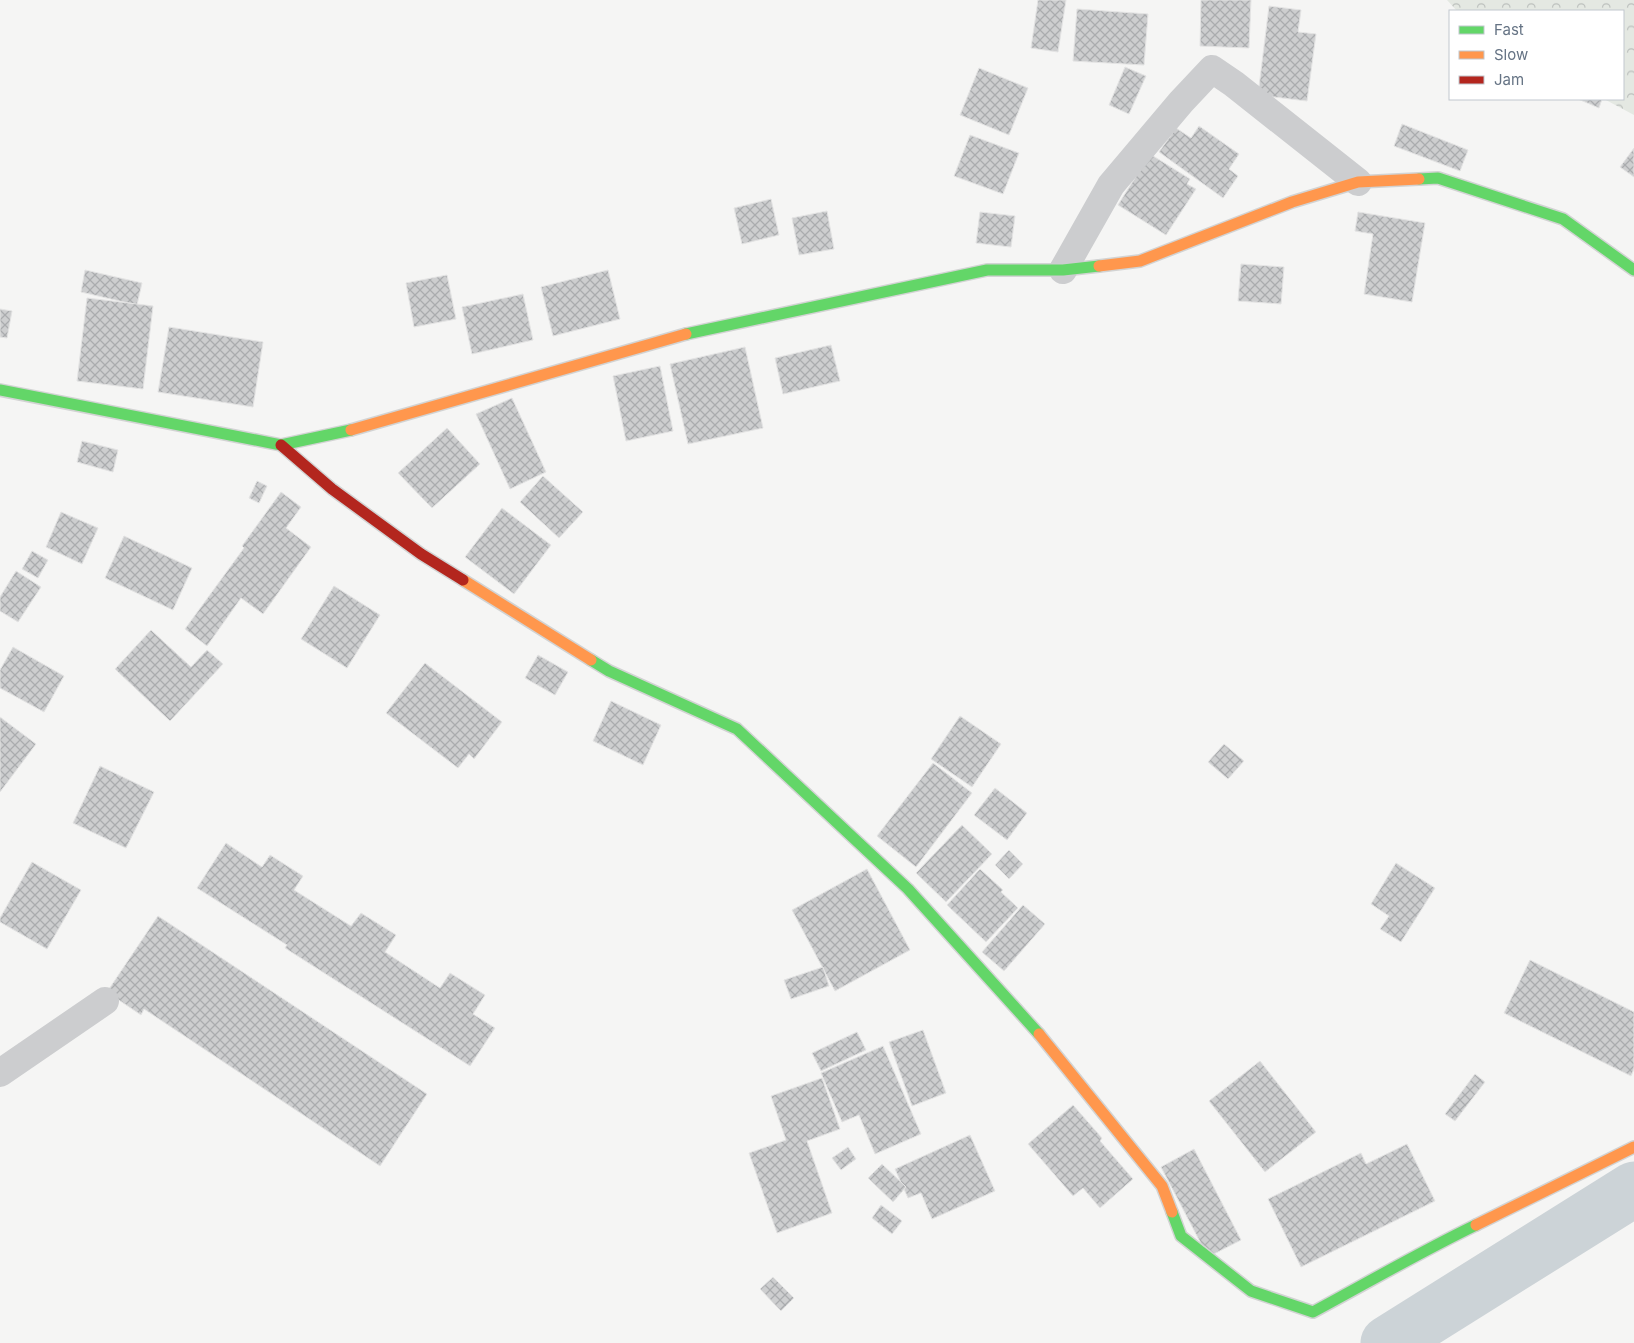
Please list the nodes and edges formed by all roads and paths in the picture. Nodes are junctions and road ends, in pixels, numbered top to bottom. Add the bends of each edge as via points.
1 (1358, 182) junction
2 (1063, 270) junction
3 (1634, 270) edge
4 (0, 390) edge
5 (282, 445) junction
6 (105, 1001) dead end
7 (0, 1073) edge
8 (1634, 1147) edge

1 - 2 street via 1292,202 1140,261
1 - 2 street via 1212,69 1111,185
1 - 3 street via 1438,178 1563,219
2 - 5 street via 987,270 675,336 337,434
4 - 5 street
5 - 8 street via 332,489 429,559 608,670 737,728 908,889 1034,1028 1162,1186 1181,1236 1251,1291 1313,1312 1436,1244
6 - 7 street

